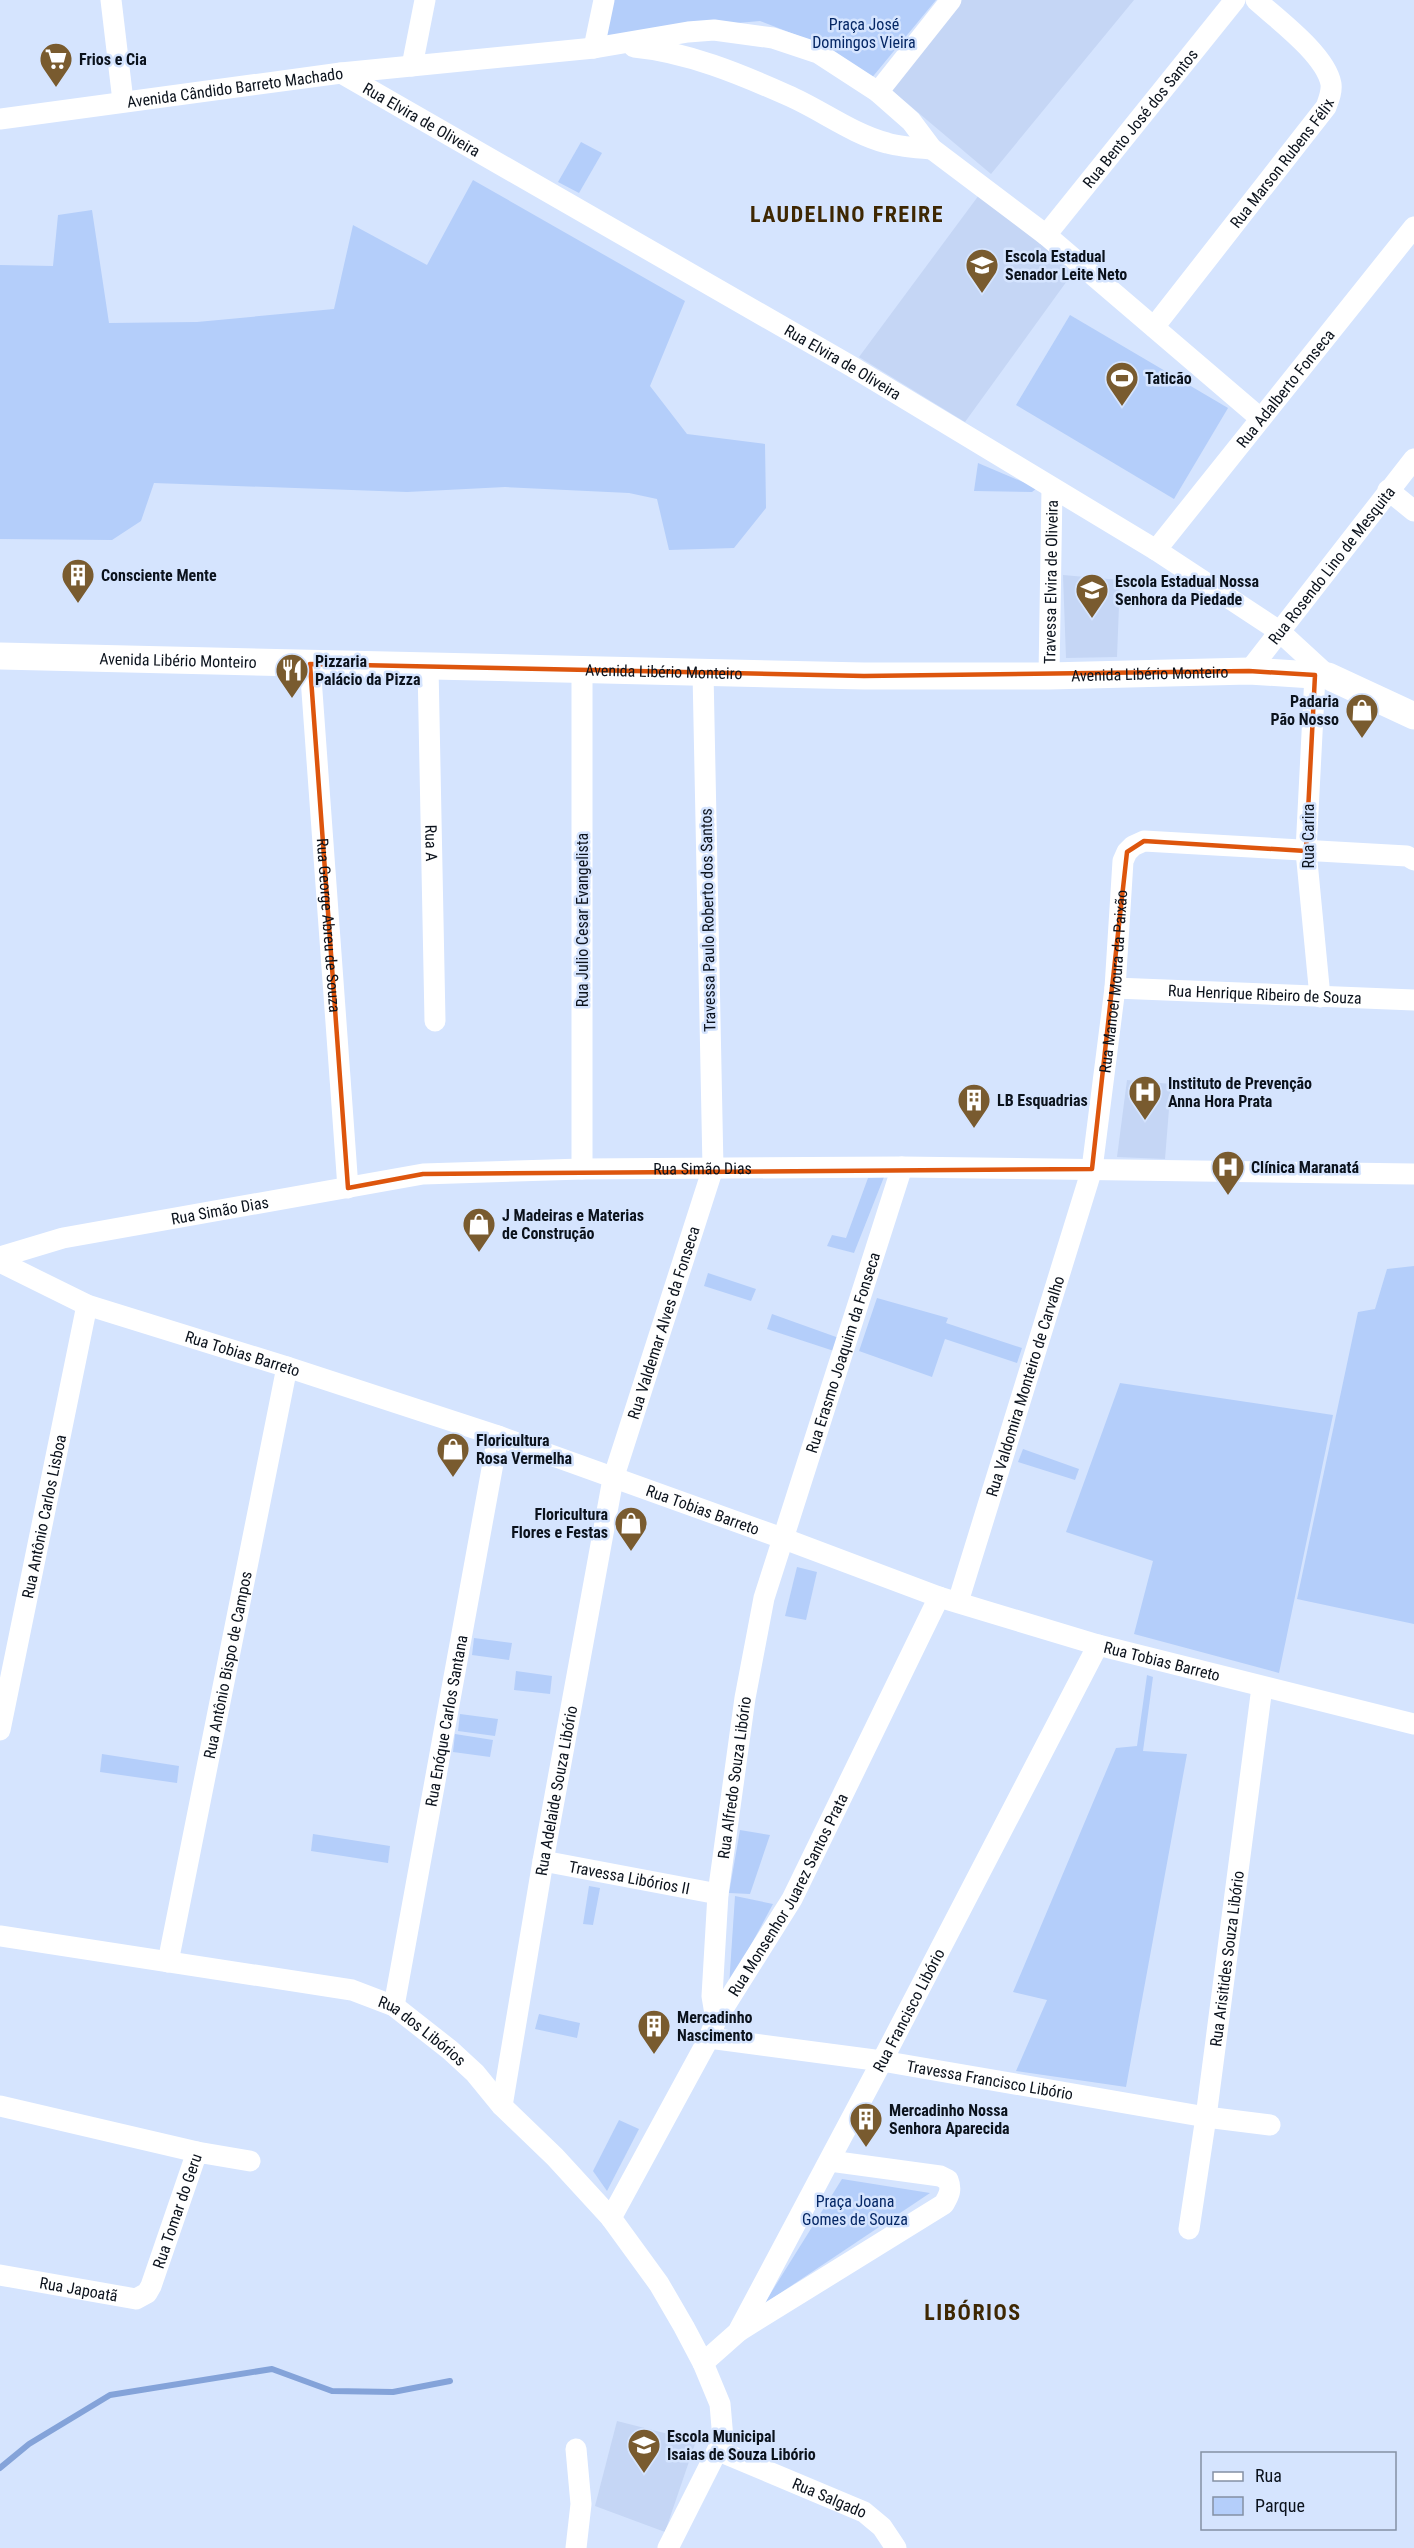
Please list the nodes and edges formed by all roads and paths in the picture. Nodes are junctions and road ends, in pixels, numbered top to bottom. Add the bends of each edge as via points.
1 (111, 0) edge
2 (425, 0) edge
3 (604, 0) edge
4 (951, 0) edge
5 (1235, 0) edge
6 (1256, 0) edge
7 (604, 46) junction
8 (412, 66) junction
9 (341, 74) junction
10 (878, 92) junction
11 (123, 101) junction
12 (0, 119) edge
13 (911, 121) junction
14 (896, 144) junction
15 (932, 149) junction
16 (1414, 227) edge
17 (1046, 236) junction
18 (1154, 327) junction
19 (1260, 418) junction
20 (1414, 459) edge
21 (1052, 488) junction
22 (1388, 490) junction
23 (1414, 511) edge
24 (1156, 550) junction
25 (1279, 631) junction
26 (0, 656) edge
27 (310, 664) junction
28 (428, 666) junction
29 (582, 670) junction
30 (1249, 671) junction
31 (703, 672) junction
32 (1048, 676) junction
33 (1322, 676) junction
34 (1414, 716) edge
35 (1306, 851) junction
36 (1414, 860) edge
37 (1115, 988) junction
38 (1320, 997) junction
39 (1414, 999) edge
40 (435, 1021) dead end
41 (902, 1167) junction
42 (713, 1168) junction
43 (582, 1169) junction
44 (1092, 1169) junction
45 (1414, 1174) edge
46 (348, 1188) junction
47 (0, 1259) edge
48 (87, 1305) junction
49 (286, 1367) junction
50 (498, 1436) junction
51 (613, 1479) junction
52 (782, 1538) junction
53 (948, 1600) junction
54 (1098, 1645) junction
55 (1262, 1688) junction
56 (1414, 1724) edge
57 (0, 1730) edge
58 (543, 1861) junction
59 (718, 1894) junction
60 (0, 1936) edge
61 (168, 1962) junction
62 (394, 2006) junction
63 (712, 2029) junction
64 (882, 2061) junction
65 (0, 2106) edge
66 (502, 2106) junction
67 (1206, 2117) junction
68 (1270, 2125) dead end
69 (197, 2152) junction
70 (250, 2161) dead end
71 (830, 2161) junction
72 (611, 2218) junction
73 (1189, 2229) dead end
74 (0, 2275) edge
75 (151, 2286) joint
76 (738, 2332) junction
77 (703, 2363) junction
78 (576, 2449) dead end
79 (719, 2451) junction
80 (576, 2548) edge
81 (668, 2548) edge
82 (896, 2548) edge

1 - 11 street
2 - 8 street
3 - 7 street
4 - 10 street
5 - 17 street, Rua Bento José dos Santos
6 - 18 street, Rua Marson Rubens Félix via 1321,63 1331,82 1331,95
7 - 8 street, Avenida Cândido Barreto Machado
7 - 10 street via 714,30 773,38 818,53
7 - 14 street via 662,51 704,62 788,95 868,136
8 - 9 street, Avenida Cândido Barreto Machado
9 - 11 street, Avenida Cândido Barreto Machado
9 - 21 street, Rua Elvira de Oliveira via 851,366
10 - 13 street
11 - 12 street, Avenida Cândido Barreto Machado
13 - 14 street
13 - 15 street
14 - 15 street
15 - 17 street
16 - 19 street, Rua Adalberto Fonseca
17 - 18 street
18 - 19 street
19 - 24 street, Rua Adalberto Fonseca
20 - 22 street, Rua Rosendo Lino de Mesquita
21 - 24 street, Rua Elvira de Oliveira
21 - 32 street, Travessa Elvira de Oliveira
22 - 23 street
22 - 25 street, Rua Rosendo Lino de Mesquita
24 - 25 street, Rua Elvira de Oliveira
25 - 30 street, Rua Rosendo Lino de Mesquita
25 - 33 street, Rua Elvira de Oliveira
26 - 27 main road, Avenida Libério Monteiro
27 - 28 main road, Avenida Libério Monteiro
27 - 46 street, Rua George Abreu de Souza
28 - 29 main road, Avenida Libério Monteiro
28 - 40 street, Rua A
29 - 31 main road, Avenida Libério Monteiro
29 - 43 street, Rua Julio Cesar Evangelista
30 - 32 main road, Avenida Libério Monteiro
30 - 33 main road, Avenida Libério Monteiro
31 - 32 main road, Avenida Libério Monteiro
31 - 42 street, Travessa Paulo Roberto dos Santos
33 - 34 main road
33 - 35 street, Rua Carira
35 - 36 street via 1407,856
35 - 37 street, Rua Manoel Moura da Paixão via 1144,841 1127,852 1123,861
35 - 38 street, Rua Carira
37 - 38 street, Rua Henrique Ribeiro de Souza
37 - 44 street, Rua Manoel Moura da Paixão
38 - 39 street, Rua Henrique Ribeiro de Souza
41 - 42 street, Rua Simão Dias
41 - 44 street, Rua Simão Dias
41 - 52 street, Rua Erasmo Joaquim da Fonseca
42 - 43 street, Rua Simão Dias
42 - 51 street, Rua Valdemar Alves da Fonseca
43 - 46 street, Rua Simão Dias via 423,1173
44 - 45 street, Rua Simão Dias
44 - 53 street, Rua Valdomira Monteiro de Carvalho
46 - 47 street, Rua Simão Dias via 73,1236
47 - 48 street, Rua Tobias Barreto
48 - 49 street, Rua Tobias Barreto
48 - 57 street, Rua Antônio Carlos Lisboa
49 - 50 street, Rua Tobias Barreto
49 - 61 street, Rua Antônio Bispo de Campos
50 - 51 street, Rua Tobias Barreto
50 - 62 street, Rua Enóque Carlos Santana
51 - 52 street, Rua Tobias Barreto
51 - 58 street, Rua Adelaide Souza Libório
52 - 53 street, Rua Tobias Barreto
52 - 59 street, Rua Alfredo Souza Libório via 764,1598 745,1698
53 - 54 street, Rua Tobias Barreto
53 - 63 street, Rua Monsenhor Juarez Santos Prata via 792,1899
54 - 55 street, Rua Tobias Barreto
54 - 64 street, Rua Francisco Libório
55 - 56 street, Rua Tobias Barreto
55 - 67 street, Rua Arisitides Souza Libório
58 - 59 street, Travessa Libórios II
58 - 66 street, Rua Adelaide Souza Libório
59 - 63 street, Rua Alfredo Souza Libório
60 - 61 street, Rua dos Libórios
61 - 62 street, Rua dos Libórios via 352,1990
62 - 66 street, Rua dos Libórios via 475,2073
63 - 64 street, Travessa Francisco Libório
63 - 72 street, Rua Monsenhor Juarez Santos Prata
64 - 67 street, Travessa Francisco Libório
64 - 71 street, Rua Francisco Libório
65 - 69 street
66 - 72 street, Rua dos Libórios
67 - 68 street, Travessa Francisco Libório
67 - 73 street, Rua Arisitides Souza Libório
69 - 70 street, Rua Tomar do Geru
69 - 75 street, Rua Tomar do Geru
71 - 76 street, Rua Francisco Libório
71 - 76 street via 940,2176 948,2180 949,2196 944,2204
72 - 77 street, Rua dos Libórios via 659,2284
74 - 75 street, Rua Japoatã via 136,2299
76 - 77 street, Rua Francisco Libório
77 - 79 street, Rua dos Libórios via 720,2404 723,2439
78 - 80 street via 581,2504
79 - 81 street
79 - 82 street, Rua Salgado via 864,2512 882,2527

